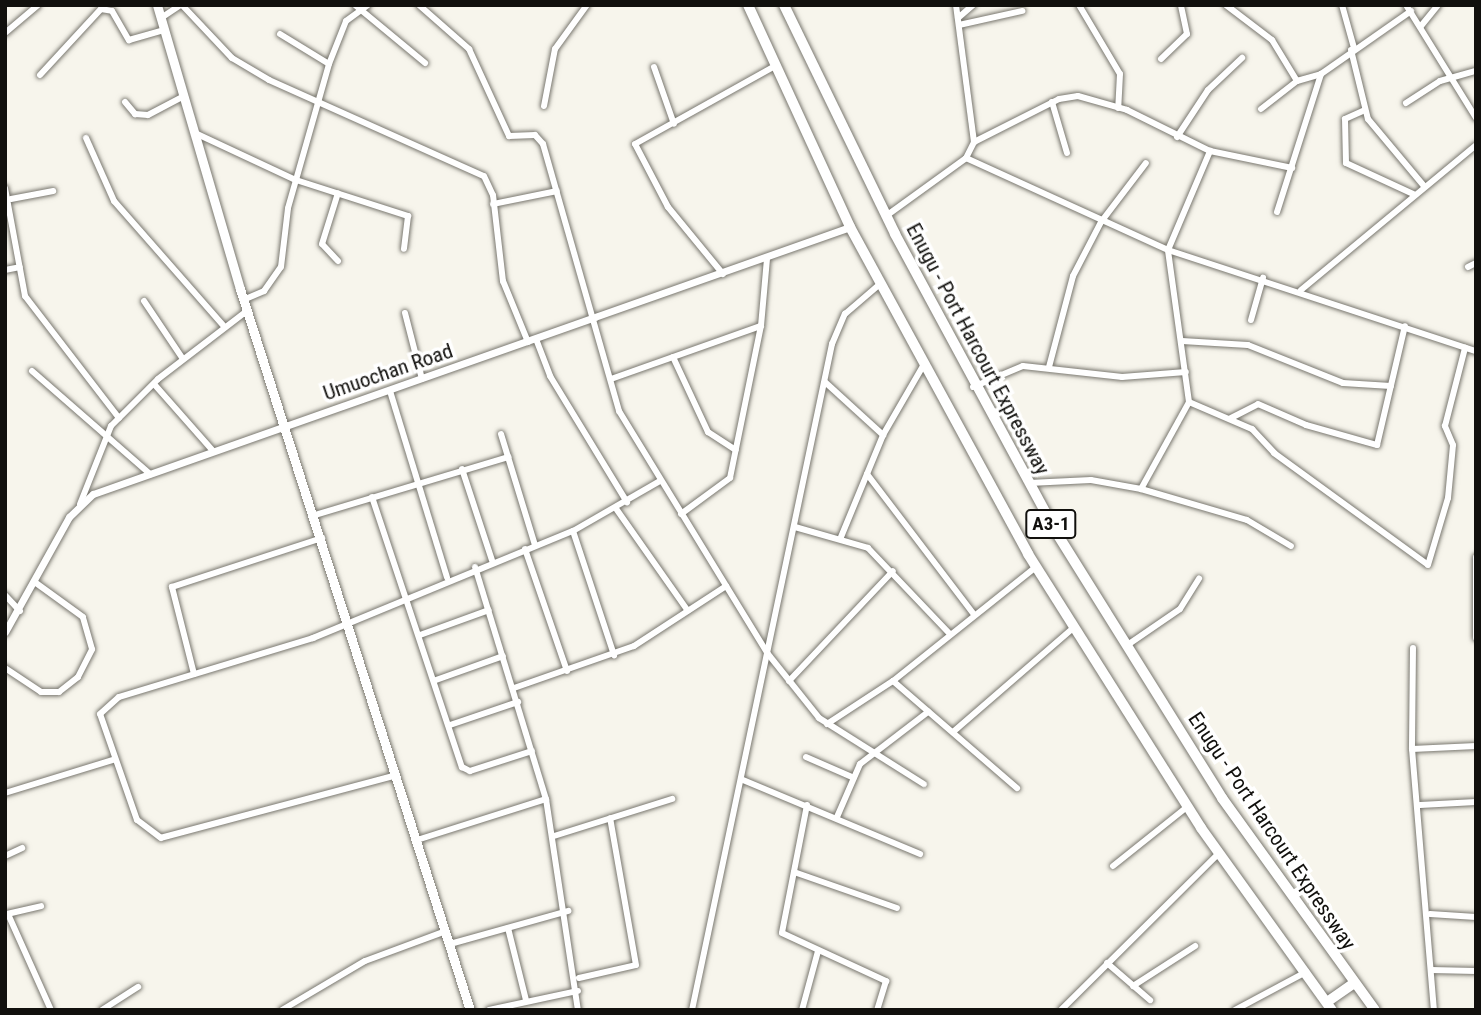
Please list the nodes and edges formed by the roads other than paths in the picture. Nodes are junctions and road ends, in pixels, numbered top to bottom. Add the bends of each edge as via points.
1 (38, 5) edge
2 (157, 5) edge
3 (181, 5) edge
4 (368, 5) edge
5 (419, 5) edge
6 (587, 5) edge
7 (748, 5) edge
8 (785, 5) edge
9 (955, 5) edge
10 (973, 5) edge
11 (1079, 5) edge
12 (1181, 5) edge
13 (1226, 5) edge
14 (1342, 5) edge
15 (1438, 5) edge
16 (357, 8) edge
17 (1408, 8) edge
18 (1022, 11) dead end
19 (161, 18) junction
20 (959, 22) junction
21 (1421, 26) junction
22 (164, 30) junction
23 (5, 33) edge
24 (280, 34) dead end
25 (1352, 49) junction
26 (1161, 58) dead end
27 (1242, 58) dead end
28 (425, 63) dead end
29 (329, 64) junction
30 (775, 66) junction
31 (654, 67) dead end
32 (1476, 72) edge
33 (1321, 74) junction
34 (40, 75) dead end
35 (1453, 76) junction
36 (1297, 81) junction
37 (1308, 81) junction
38 (1317, 91) junction
39 (184, 96) junction
40 (125, 102) dead end
41 (317, 102) junction
42 (1052, 102) junction
43 (1406, 103) dead end
44 (544, 106) dead end
45 (1118, 107) junction
46 (1261, 109) dead end
47 (1365, 110) junction
48 (1476, 117) edge
49 (674, 124) junction
50 (195, 133) junction
51 (1177, 137) junction
52 (86, 138) dead end
53 (974, 142) junction
54 (1476, 145) edge
55 (1210, 151) junction
56 (1067, 153) dead end
57 (966, 158) junction
58 (1146, 163) dead end
59 (1292, 168) junction
60 (296, 180) junction
61 (1424, 186) junction
62 (5, 188) edge
63 (53, 191) dead end
64 (557, 191) junction
65 (338, 193) junction
66 (1413, 194) junction
67 (10, 199) junction
68 (493, 204) junction
69 (1277, 212) dead end
70 (886, 216) junction
71 (1101, 222) junction
72 (850, 227) junction
73 (404, 249) dead end
74 (1168, 250) junction
75 (767, 259) junction
76 (338, 261) dead end
77 (1476, 264) edge
78 (20, 267) junction
79 (1468, 267) dead end
80 (5, 270) edge
81 (723, 274) junction
82 (1263, 278) junction
83 (880, 284) junction
84 (1301, 290) junction
85 (243, 300) junction
86 (144, 301) dead end
87 (247, 311) junction
88 (405, 313) dead end
89 (595, 319) junction
90 (1251, 320) dead end
91 (223, 326) junction
92 (761, 326) junction
93 (1405, 326) junction
94 (532, 340) junction
95 (1182, 341) junction
96 (1465, 348) junction
97 (1476, 351) edge
98 (673, 357) junction
99 (183, 359) junction
100 (923, 366) junction
101 (1049, 367) junction
102 (32, 371) dead end
103 (1186, 372) junction
104 (422, 379) junction
105 (611, 379) junction
106 (825, 382) junction
107 (154, 384) junction
108 (1391, 386) junction
109 (973, 387) junction
110 (390, 391) junction
111 (1189, 402) junction
112 (118, 418) junction
113 (1231, 418) junction
114 (285, 426) junction
115 (501, 434) dead end
116 (106, 435) junction
117 (883, 435) junction
118 (736, 450) junction
119 (213, 451) junction
120 (508, 457) junction
121 (461, 470) junction
122 (150, 474) junction
123 (867, 474) junction
124 (660, 481) junction
125 (1027, 483) junction
126 (414, 484) junction
127 (1141, 489) junction
128 (372, 497) junction
129 (627, 502) junction
130 (80, 503) junction
131 (617, 510) junction
132 (681, 514) junction
133 (315, 515) junction
134 (795, 527) junction
135 (573, 531) junction
136 (841, 537) junction
137 (322, 538) junction
138 (535, 545) junction
139 (1291, 546) dead end
140 (524, 549) junction
141 (1476, 556) edge
142 (492, 560) junction
143 (475, 567) junction
144 (1036, 567) junction
145 (893, 570) junction
146 (447, 578) junction
147 (1199, 578) dead end
148 (36, 583) junction
149 (726, 586) junction
150 (5, 595) edge
151 (404, 598) junction
152 (489, 610) junction
153 (20, 611) junction
154 (688, 611) junction
155 (973, 613) junction
156 (349, 624) junction
157 (1073, 628) junction
158 (5, 632) edge
159 (950, 633) junction
160 (420, 635) junction
161 (1476, 638) edge
162 (1126, 646) junction
163 (1413, 648) dead end
164 (768, 654) junction
165 (614, 655) junction
166 (503, 656) junction
167 (5, 668) edge
168 (567, 671) junction
169 (194, 674) junction
170 (436, 680) junction
171 (789, 681) junction
172 (892, 681) junction
173 (514, 688) junction
174 (518, 702) junction
175 (928, 712) junction
176 (827, 724) junction
177 (450, 725) junction
178 (953, 732) junction
179 (1476, 746) edge
180 (1412, 749) junction
181 (532, 751) junction
182 (873, 754) junction
183 (806, 757) dead end
184 (113, 760) junction
185 (397, 775) junction
186 (854, 778) junction
187 (743, 780) junction
188 (924, 784) dead end
189 (1017, 788) dead end
190 (5, 793) edge
191 (546, 799) junction
192 (672, 799) dead end
193 (1476, 802) edge
194 (807, 805) junction
195 (1420, 805) junction
196 (1187, 807) junction
197 (836, 817) junction
198 (610, 818) junction
199 (554, 836) junction
200 (417, 840) junction
201 (22, 848) dead end
202 (1219, 853) junction
203 (920, 854) dead end
204 (5, 856) edge
205 (1113, 866) dead end
206 (794, 872) junction
207 (41, 906) dead end
208 (897, 908) dead end
209 (568, 911) junction
210 (7, 914) edge
211 (1430, 914) junction
212 (1476, 918) edge
213 (508, 928) junction
214 (446, 931) junction
215 (450, 944) junction
216 (1195, 946) dead end
217 (818, 951) junction
218 (1107, 963) junction
219 (1432, 970) junction
220 (1476, 971) edge
221 (1306, 972) junction
222 (579, 978) junction
223 (1354, 983) junction
224 (1133, 986) junction
225 (138, 987) dead end
226 (579, 991) junction
227 (526, 1000) junction
228 (1150, 1000) dead end
229 (1069, 1003) junction
230 (1330, 1006) edge
231 (51, 1010) edge
232 (102, 1010) edge
233 (282, 1010) edge
234 (470, 1010) edge
235 (489, 1010) edge
236 (579, 1010) edge
237 (692, 1010) edge
238 (802, 1010) edge
239 (877, 1010) edge
240 (1061, 1010) edge
241 (1074, 1010) edge
242 (1235, 1010) edge
243 (1375, 1010) edge
244 (1434, 1010) edge

1 - 23 street
2 - 19 main road
3 - 19 street
3 - 41 street via 235,60
4 - 16 street
5 - 64 street via 469,49 509,136 539,138
6 - 44 street via 555,49
7 - 30 highway, A3-1
8 - 70 highway, Enugu - Port Harcourt Expressway / A3-1
9 - 20 street
10 - 20 street
11 - 45 street via 1120,74
12 - 26 street via 1188,34
13 - 36 street via 1272,40
14 - 25 street
15 - 21 street
16 - 28 street
16 - 29 street via 346,21
17 - 21 street
17 - 25 street
18 - 20 street
19 - 22 main road
20 - 53 street
21 - 35 street
22 - 34 street via 129,40 112,10 101,9
22 - 39 main road
24 - 29 street
25 - 33 street
25 - 47 street
27 - 51 street via 1208,90
29 - 41 street
30 - 49 street
30 - 72 highway, A3-1
31 - 49 street
32 - 35 street
33 - 37 street
33 - 38 street
35 - 43 street
35 - 48 street
36 - 37 street
36 - 46 street
37 - 38 street
38 - 59 street
39 - 40 street via 148,115 135,114
39 - 50 main road
41 - 60 street
41 - 68 street via 475,171 489,184
42 - 45 street via 1078,96
42 - 53 street
42 - 56 street
45 - 51 street
47 - 61 street
47 - 66 street via 1345,119 1346,163
49 - 81 street via 635,144 668,207
50 - 60 street
50 - 85 main road
51 - 55 street
52 - 91 street via 114,201
53 - 57 street
54 - 61 street
55 - 59 street
55 - 74 street
57 - 70 street
57 - 71 street
58 - 71 street
59 - 69 street
60 - 65 street
60 - 85 street via 277,275 264,291
61 - 66 street
62 - 67 street
63 - 67 street
64 - 68 street
64 - 89 street
65 - 73 street via 408,216
65 - 76 street via 322,244
66 - 84 street
67 - 78 street
68 - 94 street via 503,281
70 - 109 highway, Enugu - Port Harcourt Expressway / A3-1
71 - 74 street
71 - 101 street via 1065,299
72 - 75 street, Umuochan Road
72 - 83 highway, A3-1
74 - 82 street
74 - 95 street
75 - 81 street, Umuochan Road
75 - 92 street
77 - 79 street
78 - 80 street
78 - 112 street via 25,296
81 - 89 street, Umuochan Road
82 - 84 street
82 - 90 street
83 - 100 highway, A3-1
83 - 106 street via 845,314
84 - 93 street
85 - 87 main road
86 - 99 street
87 - 91 street
87 - 114 main road
88 - 104 street
89 - 94 street, Umuochan Road
89 - 105 street
91 - 99 street
92 - 98 street
92 - 118 street
93 - 96 street
93 - 108 street
94 - 104 street, Umuochan Road
94 - 129 street
95 - 103 street
95 - 108 street via 1248,345 1343,383
96 - 97 street
96 - 113 street via 1445,426 1453,445 1448,498 1427,565
98 - 105 street
98 - 118 street via 708,432
99 - 107 street
100 - 117 street
100 - 144 highway, A3-1
101 - 103 street via 1122,377
101 - 109 street via 1007,368
102 - 116 street
103 - 111 street
104 - 110 street, Umuochan Road
105 - 124 street via 620,411
106 - 117 street
106 - 134 street
107 - 112 street
107 - 119 street
108 - 113 street via 1373,447 1266,405 1248,406
109 - 125 highway, Enugu - Port Harcourt Expressway / A3-1
110 - 114 street, Umuochan Road
110 - 126 street
111 - 113 street
111 - 127 street
112 - 116 street
114 - 119 street, Umuochan Road
114 - 133 main road
115 - 120 street
116 - 122 street
116 - 130 street
117 - 123 street
118 - 132 street via 726,484
119 - 122 street, Umuochan Road
120 - 121 street
120 - 138 street
121 - 126 street
121 - 142 street
122 - 130 street, Umuochan Road
123 - 136 street
123 - 155 street
124 - 129 street
124 - 132 street
125 - 127 street via 1091,480
125 - 162 highway, Enugu - Port Harcourt Expressway / A3-1
126 - 128 street
126 - 146 street
127 - 139 street via 1247,520
128 - 133 street
128 - 151 street
129 - 131 street
130 - 148 street
131 - 135 street
131 - 154 street
132 - 149 street
133 - 137 main road
134 - 136 street
134 - 164 street
135 - 138 street
135 - 165 street
136 - 145 street via 868,548
137 - 156 main road
137 - 169 street via 172,587
138 - 140 street
140 - 142 street
140 - 168 street
141 - 161 street
142 - 143 street
143 - 146 street
143 - 152 street
144 - 155 street
144 - 157 highway, A3-1
145 - 159 street
145 - 171 street
146 - 151 street
147 - 162 street via 1180,609
148 - 153 street
148 - 167 street via 83,617 92,649 78,677 59,692 41,692
149 - 154 street
149 - 164 street
150 - 153 street
151 - 156 street
151 - 160 street
152 - 160 street
152 - 166 street
153 - 158 street
154 - 165 street
155 - 159 street
156 - 169 street
156 - 185 main road
157 - 178 street
157 - 196 highway, A3-1
159 - 172 street
160 - 170 street
162 - 223 highway, Enugu - Port Harcourt Expressway / A3-1 via 1223,798
163 - 180 street
164 - 171 street
164 - 187 street
165 - 168 street
166 - 170 street
166 - 173 street
168 - 173 street
169 - 184 street via 119,697 103,708 101,722
170 - 177 street
171 - 176 street
172 - 175 street
172 - 176 street
173 - 174 street
174 - 177 street
174 - 181 street
175 - 178 street
175 - 182 street
176 - 182 street
177 - 181 street via 466,770
178 - 189 street
179 - 180 street
180 - 195 street
181 - 191 street
182 - 186 street
182 - 188 street
183 - 186 street
184 - 185 street via 137,820 161,838
184 - 190 street
185 - 200 main road
186 - 197 street
187 - 194 street
187 - 237 street
191 - 199 street
191 - 200 street
192 - 198 street
193 - 195 street
194 - 197 street
194 - 206 street
195 - 211 street
196 - 202 highway, A3-1
196 - 205 street
197 - 203 street
198 - 199 street
198 - 222 street via 636,965
199 - 209 street
200 - 214 main road
201 - 204 street
202 - 218 street
202 - 221 highway, A3-1
206 - 208 street
206 - 217 street via 782,933
207 - 210 street
209 - 213 street
209 - 222 street
210 - 231 street
211 - 212 street
211 - 219 street
213 - 215 street
213 - 227 street
214 - 215 main road
214 - 233 street via 365,961
215 - 234 main road
216 - 224 street
217 - 238 street
217 - 239 street via 886,981
218 - 224 street
218 - 229 street
219 - 220 street
219 - 244 street
221 - 230 highway, A3-1
221 - 242 street
222 - 226 street
223 - 230 highway
223 - 243 highway, Enugu - Port Harcourt Expressway / A3-1
224 - 228 street
225 - 232 street
226 - 227 street
226 - 236 street
227 - 235 street
229 - 240 street
229 - 241 street

